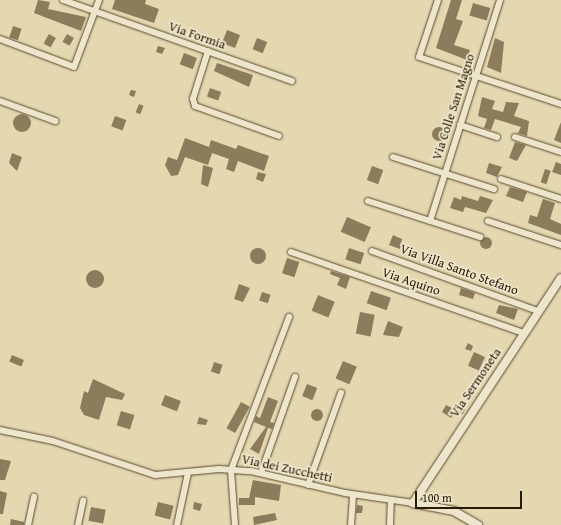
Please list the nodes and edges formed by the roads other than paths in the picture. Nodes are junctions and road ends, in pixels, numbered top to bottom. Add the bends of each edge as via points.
1 (63, 0) edge
2 (99, 0) edge
3 (438, 0) edge
4 (500, 0) edge
5 (94, 12) junction
6 (0, 39) edge
7 (208, 51) junction
8 (475, 76) junction
9 (292, 81) dead end
10 (0, 100) edge
11 (561, 104) edge
12 (55, 121) dead end
13 (460, 125) junction
14 (279, 136) dead end
15 (497, 136) dead end
16 (515, 137) dead end
17 (561, 152) edge
18 (393, 157) dead end
19 (444, 173) junction
20 (502, 179) dead end
21 (494, 189) dead end
22 (561, 199) edge
23 (368, 201) dead end
24 (430, 221) junction
25 (488, 221) dead end
26 (480, 237) dead end
27 (561, 245) edge
28 (372, 250) dead end
29 (291, 252) dead end
30 (561, 278) edge
31 (538, 311) junction
32 (289, 317) dead end
33 (523, 333) junction
34 (295, 377) dead end
35 (341, 393) dead end
36 (0, 430) edge
37 (231, 470) junction
38 (188, 473) junction
39 (261, 473) junction
40 (308, 485) junction
41 (353, 495) junction
42 (34, 496) dead end
43 (391, 500) junction
44 (83, 501) dead end
45 (413, 503) junction
46 (477, 524) edge
47 (28, 525) edge
48 (78, 525) edge
49 (177, 525) edge
50 (235, 525) edge
51 (351, 525) edge
52 (390, 525) edge

1 - 5 street, Via Formia
2 - 5 street
3 - 8 street via 419,58
4 - 8 street, Via Colle San Magno
5 - 6 street via 74,67
5 - 7 street, Via Formia
7 - 9 street, Via Formia
7 - 14 street via 193,97 195,106
8 - 11 street
8 - 13 street, Via Colle San Magno
10 - 12 street
13 - 15 street
13 - 19 street, Via Colle San Magno
16 - 17 street
18 - 19 street
19 - 21 street
19 - 24 street, Via Colle San Magno
20 - 22 street
23 - 24 street
24 - 26 street
25 - 27 street
28 - 31 street, Via Villa Santo Stefano
29 - 33 street, Via Aquino
30 - 31 street, Via Sermoneta
31 - 33 street, Via Sermoneta
32 - 37 street
33 - 45 street, Via Sermoneta
34 - 39 street
35 - 40 street
36 - 38 street, Via dei Zucchetti via 53,440 154,475
37 - 38 street, Via dei Zucchetti
37 - 39 street, Via dei Zucchetti
37 - 50 street
38 - 49 street
39 - 40 street, Via dei Zucchetti
40 - 41 street, Via dei Zucchetti
41 - 43 street, Via dei Zucchetti
41 - 51 street
42 - 47 street
43 - 45 street, Via dei Zucchetti
43 - 52 street
44 - 48 street
45 - 46 street, Via dei Zucchetti via 451,510

